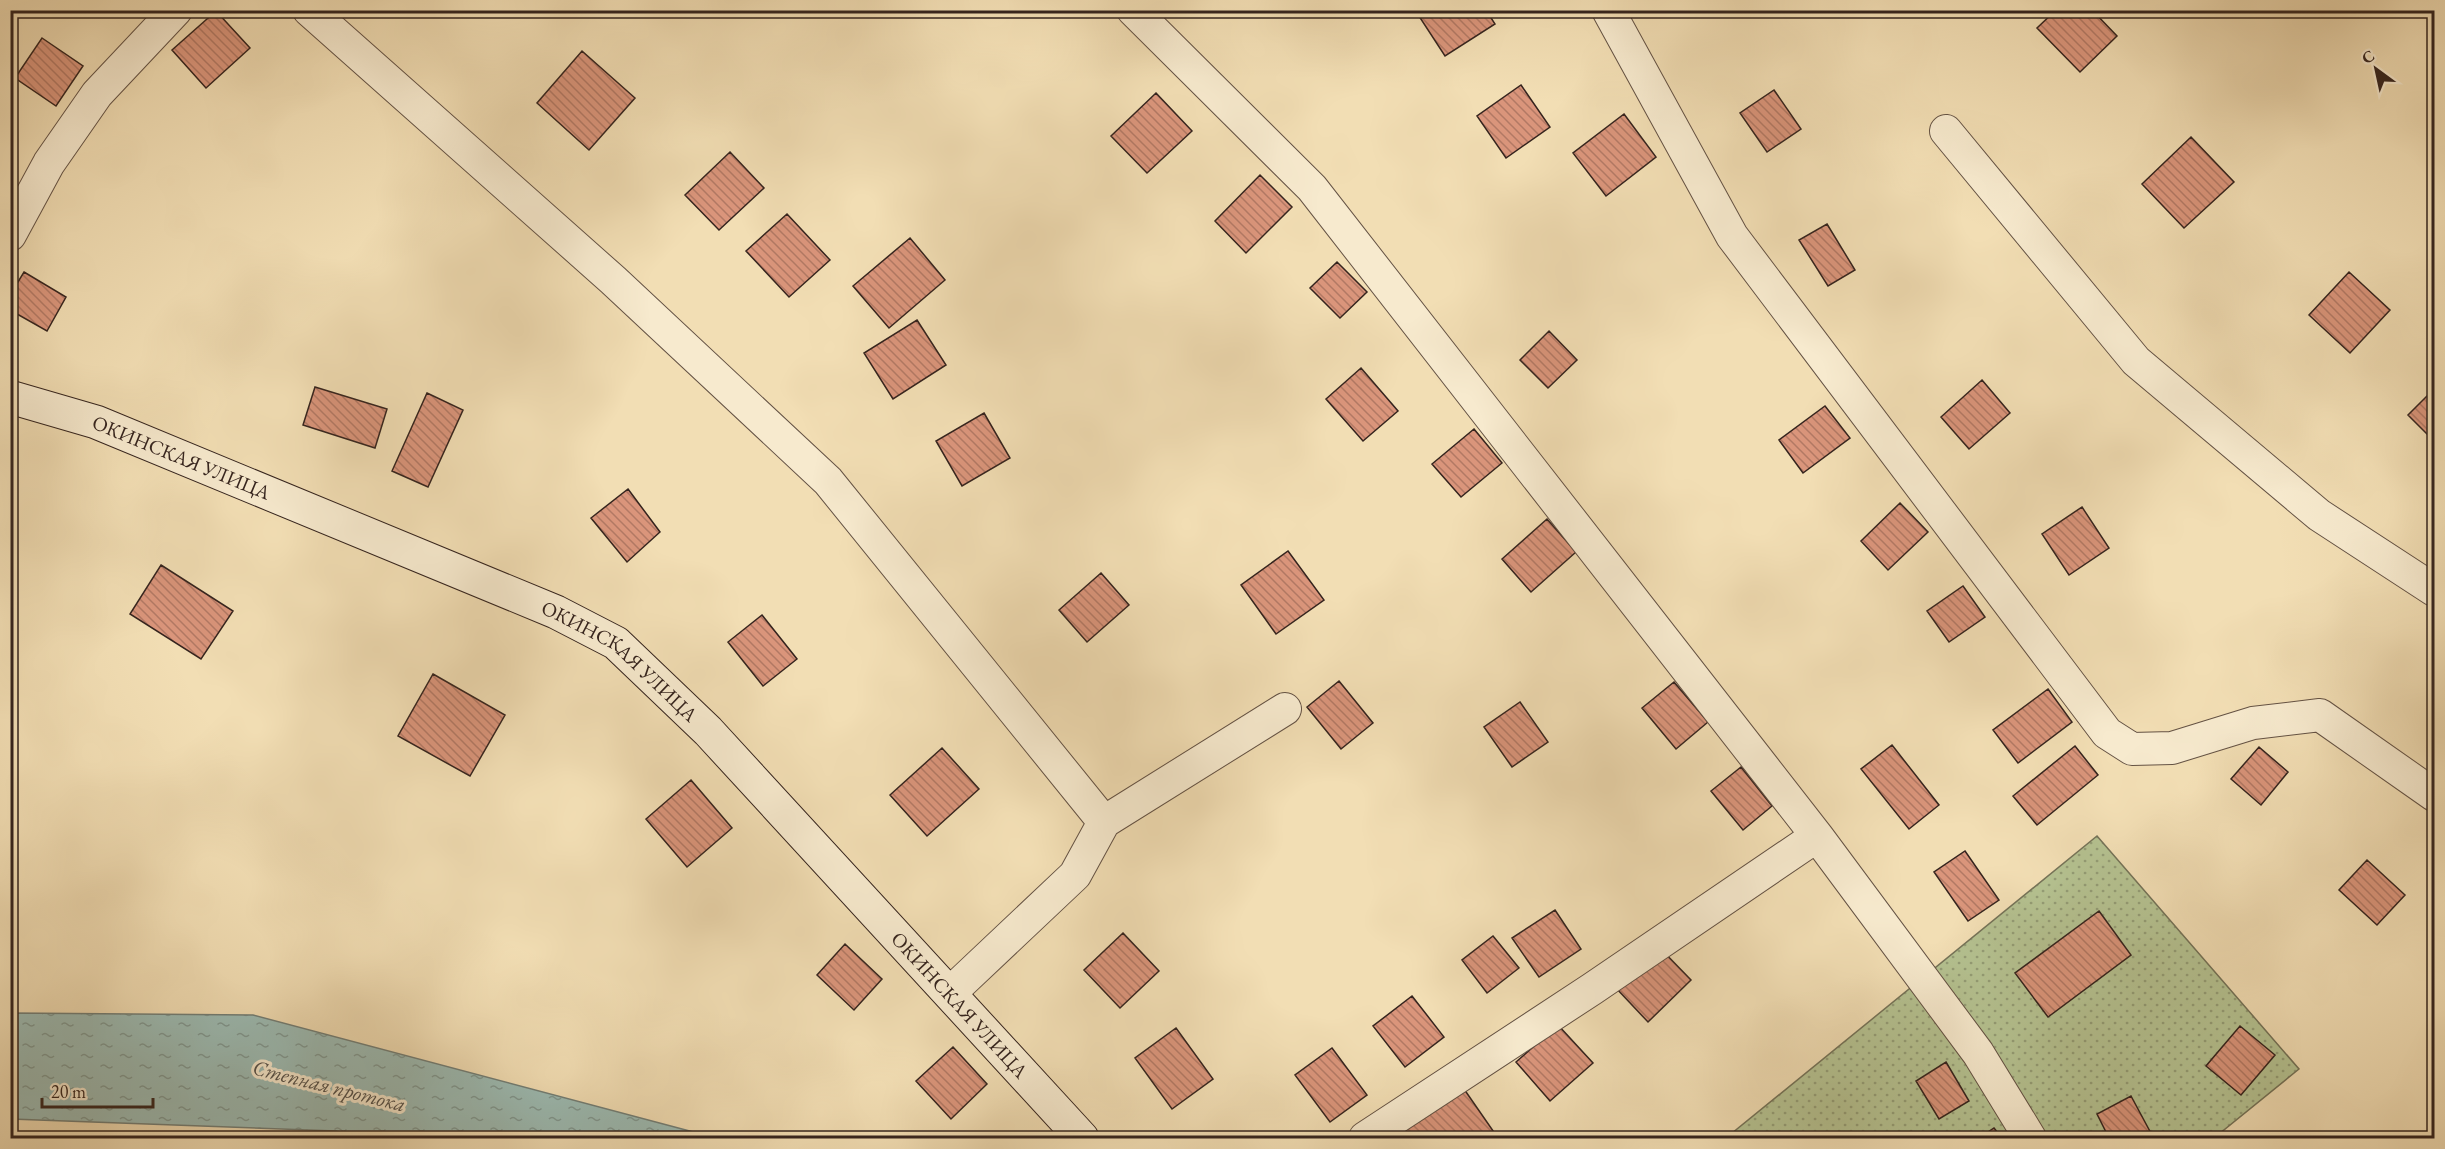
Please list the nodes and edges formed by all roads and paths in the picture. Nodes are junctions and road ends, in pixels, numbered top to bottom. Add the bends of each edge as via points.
1 (176, 10) edge
2 (309, 10) edge
3 (1133, 10) edge
4 (1608, 10) edge
5 (1946, 131) dead end
6 (10, 235) edge
7 (10, 397) edge
8 (2434, 590) edge
9 (1285, 709) dead end
10 (2432, 789) edge
11 (1104, 822) junction
12 (1817, 836) junction
13 (950, 993) junction
14 (1082, 1138) edge
15 (1365, 1138) edge
16 (2030, 1138) edge

1 - 6 street via 97,94 49,163
2 - 11 street via 613,280 828,482
3 - 12 street via 1312,188
4 - 10 street via 1732,236 2107,733 2132,749 2172,748 2253,723 2320,715
5 - 8 street via 2136,361 2319,515
7 - 13 street, ОКИНСКАЯ УЛИЦА via 96,422 545,608 616,644 708,732
9 - 11 street
11 - 13 street via 1075,875
12 - 15 street
12 - 16 street via 1978,1053
13 - 14 street, ОКИНСКАЯ УЛИЦА

